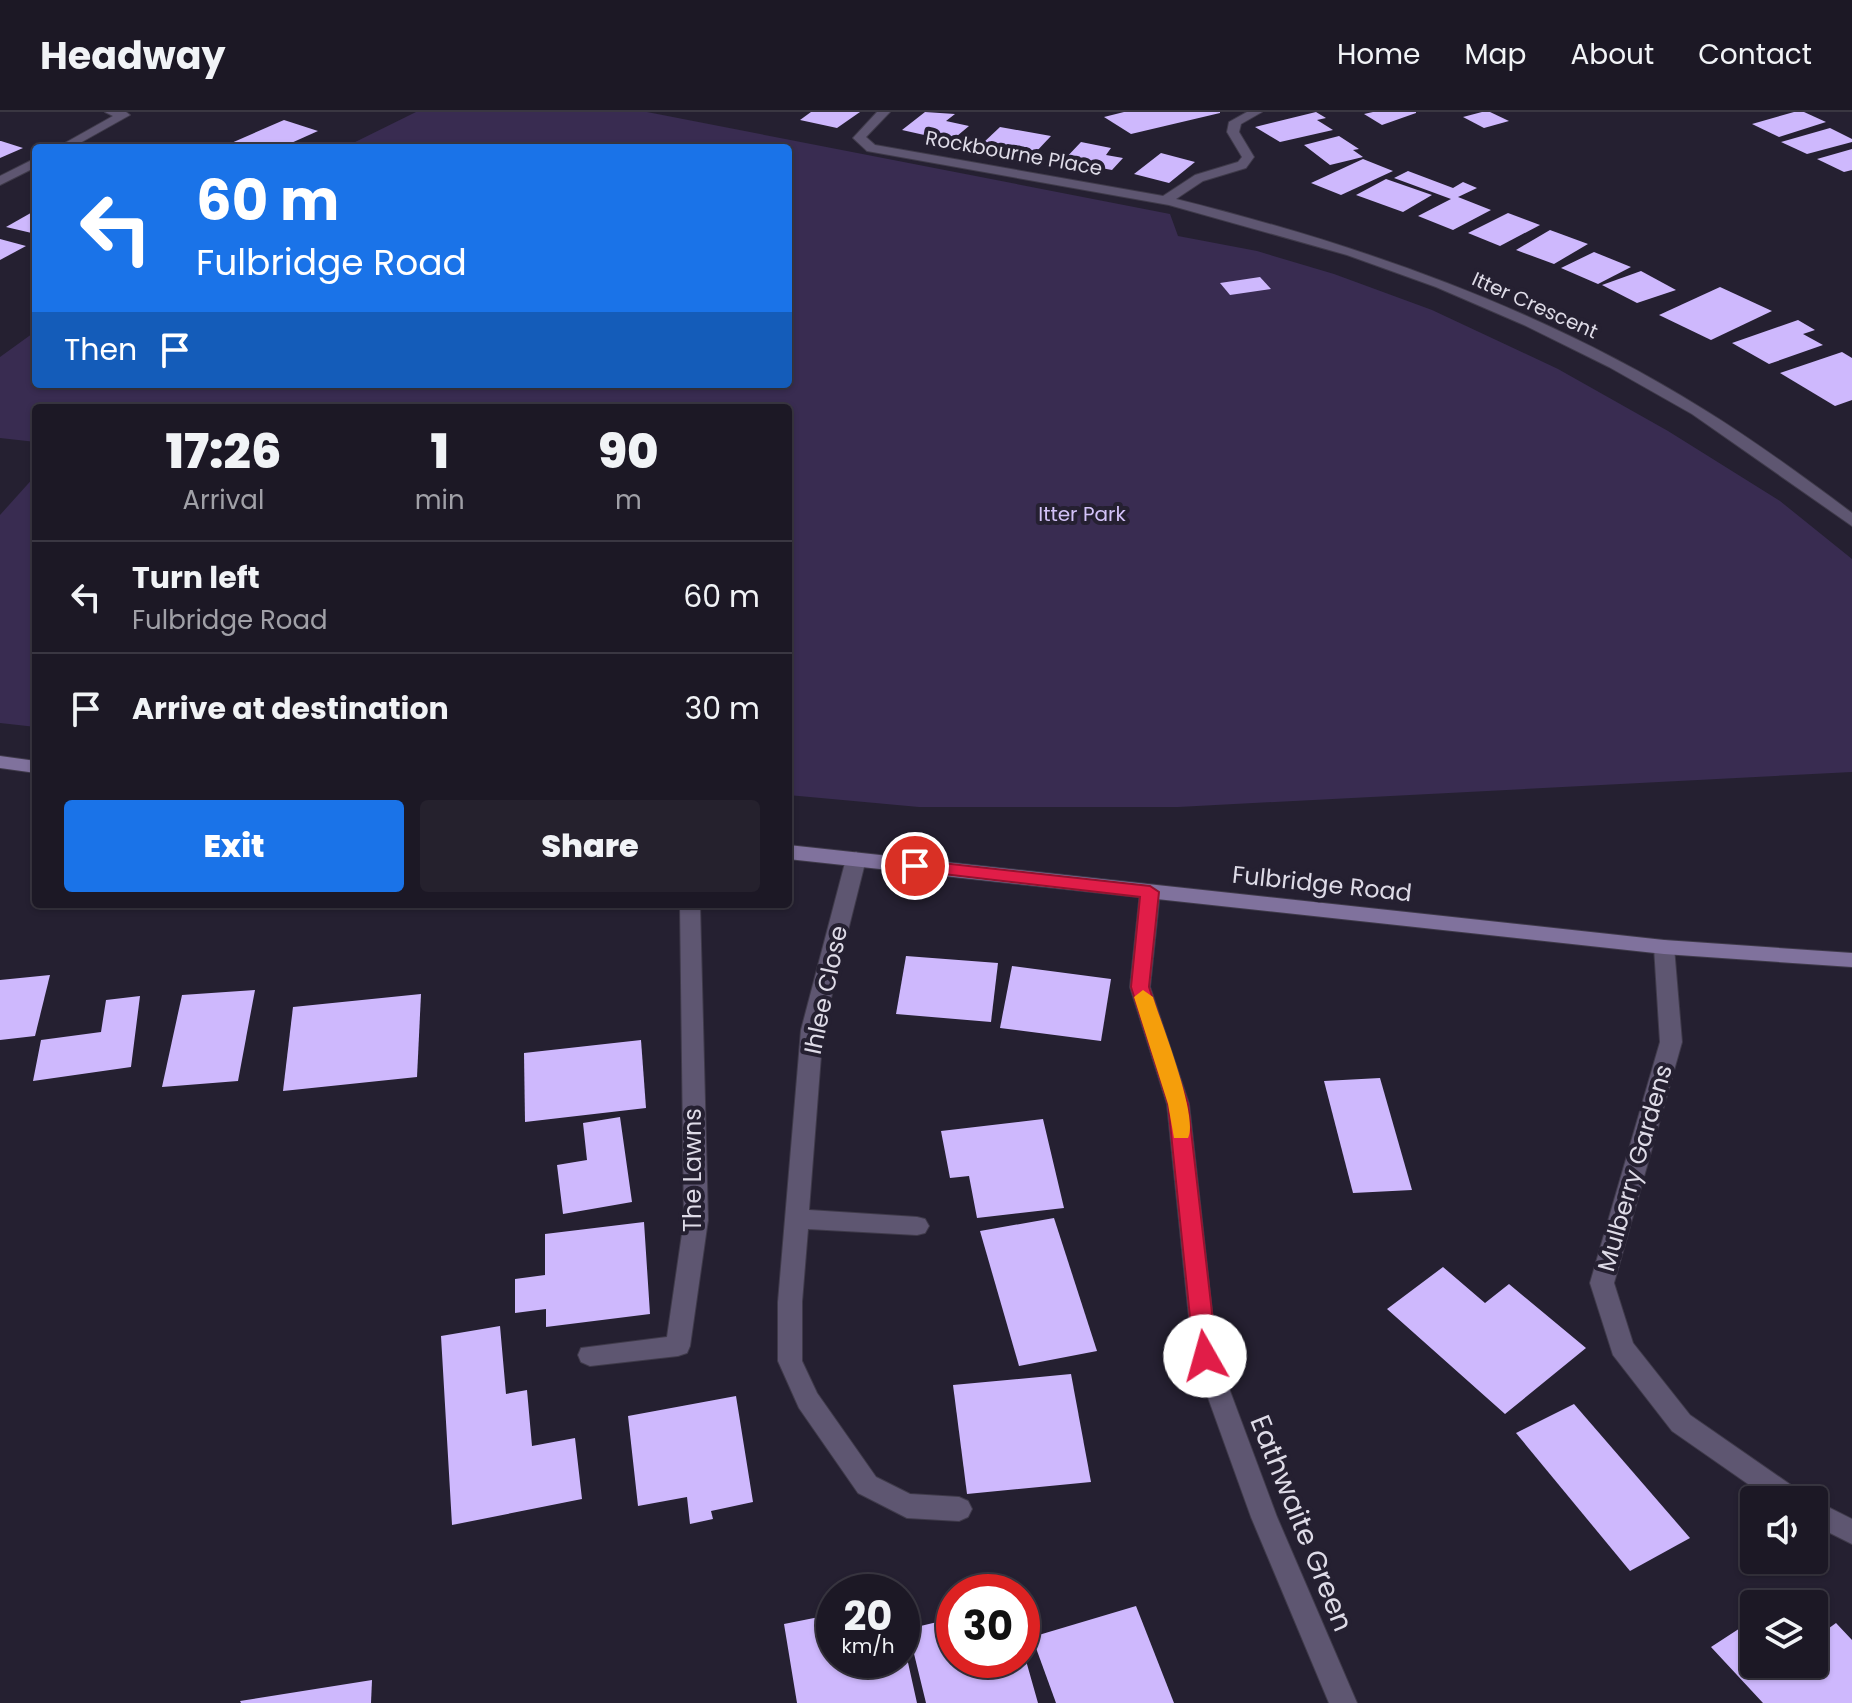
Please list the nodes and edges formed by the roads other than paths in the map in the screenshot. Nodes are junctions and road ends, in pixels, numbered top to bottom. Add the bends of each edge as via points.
1 (111, 112) edge
2 (884, 112) edge
3 (1256, 112) edge
4 (70, 144) edge
5 (32, 164) edge
6 (0, 181) edge
7 (1166, 200) junction
8 (1852, 521) edge
9 (0, 762) edge
10 (32, 766) edge
11 (792, 852) edge
12 (856, 859) junction
13 (1150, 892) junction
14 (690, 908) edge
15 (1664, 947) junction
16 (1852, 960) edge
17 (798, 1219) junction
18 (917, 1226) dead end
19 (590, 1355) dead end
20 (1772, 1486) edge
21 (959, 1509) dead end
22 (1828, 1519) edge
23 (1852, 1532) edge
24 (1343, 1703) edge

1 - 4 street via 124,115
2 - 7 street, Rockbourne Place via 859,138 871,148
3 - 7 street via 1235,122 1233,132 1248,157 1242,165 1199,178
5 - 6 street
7 - 8 street, Itter Crescent via 1360,255 1579,345 1709,418
9 - 10 street
11 - 12 street, Fulbridge Road
12 - 13 street, Fulbridge Road
12 - 17 street, Ihlee Close via 812,1030
13 - 15 street, Fulbridge Road
13 - 24 street, Eathwaite Green via 1140,987 1178,1104 1205,1356 1264,1517
14 - 19 street, The Lawns via 696,1220 678,1346
15 - 16 street, Fulbridge Road
15 - 20 street, Mulberry Gardens via 1671,1042 1602,1283 1622,1348 1681,1423
17 - 18 street
17 - 21 street, Ihlee Close via 790,1361 808,1400 867,1485 907,1506
22 - 23 street

